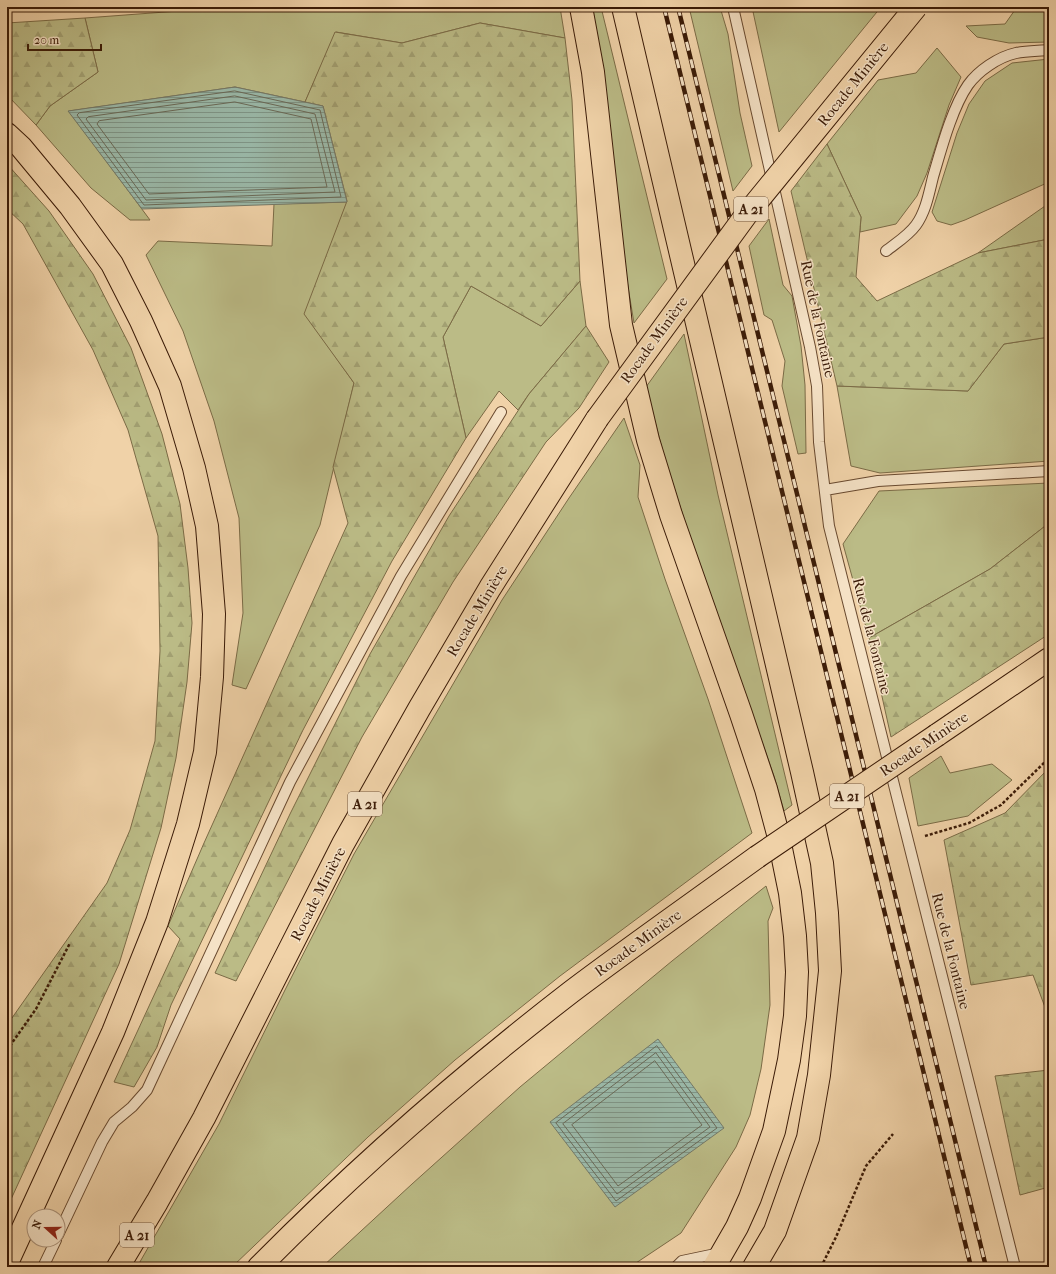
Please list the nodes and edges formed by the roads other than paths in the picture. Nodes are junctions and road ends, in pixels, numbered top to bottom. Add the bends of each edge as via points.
1 (581, 7) edge
2 (623, 7) edge
3 (733, 7) edge
4 (916, 7) edge
5 (1049, 50) edge
6 (7, 134) edge
7 (886, 251) dead end
8 (501, 412) dead end
9 (1049, 471) edge
10 (825, 490) junction
11 (1049, 659) edge
12 (66, 1218) edge
13 (52, 1248) edge
14 (718, 1260) edge
15 (7, 1263) edge
16 (43, 1267) edge
17 (118, 1267) edge
18 (259, 1267) edge
19 (676, 1267) edge
20 (754, 1267) edge
21 (1015, 1267) edge

1 - 14 highway via 593,72 622,325 637,394 671,515 766,789 778,834 796,936 795,1016 789,1060 774,1131 750,1198
2 - 20 highway via 822,863 830,971 820,1075 808,1138 775,1231
3 - 10 lane, Rue de la Fontaine via 810,347 817,386
4 - 17 highway, Rocade Minière / A 21, bridge via 746,215 597,419 490,588 419,709 344,844 204,1118
5 - 7 lane via 1014,54 997,60 968,84 959,101 916,225
6 - 15 highway via 70,206 112,264 170,386 194,468 207,526 214,614 212,677 205,752 188,824 159,914 113,1032
8 - 12 lane via 401,576 286,789 147,1090 114,1122
9 - 10 lane via 878,481
10 - 21 lane, Rue de la Fontaine via 829,526
11 - 18 highway, Rocade Minière / A 21, bridge via 757,857 571,992 446,1094 364,1166
13 - 16 lane
14 - 19 lane via 682,1261

